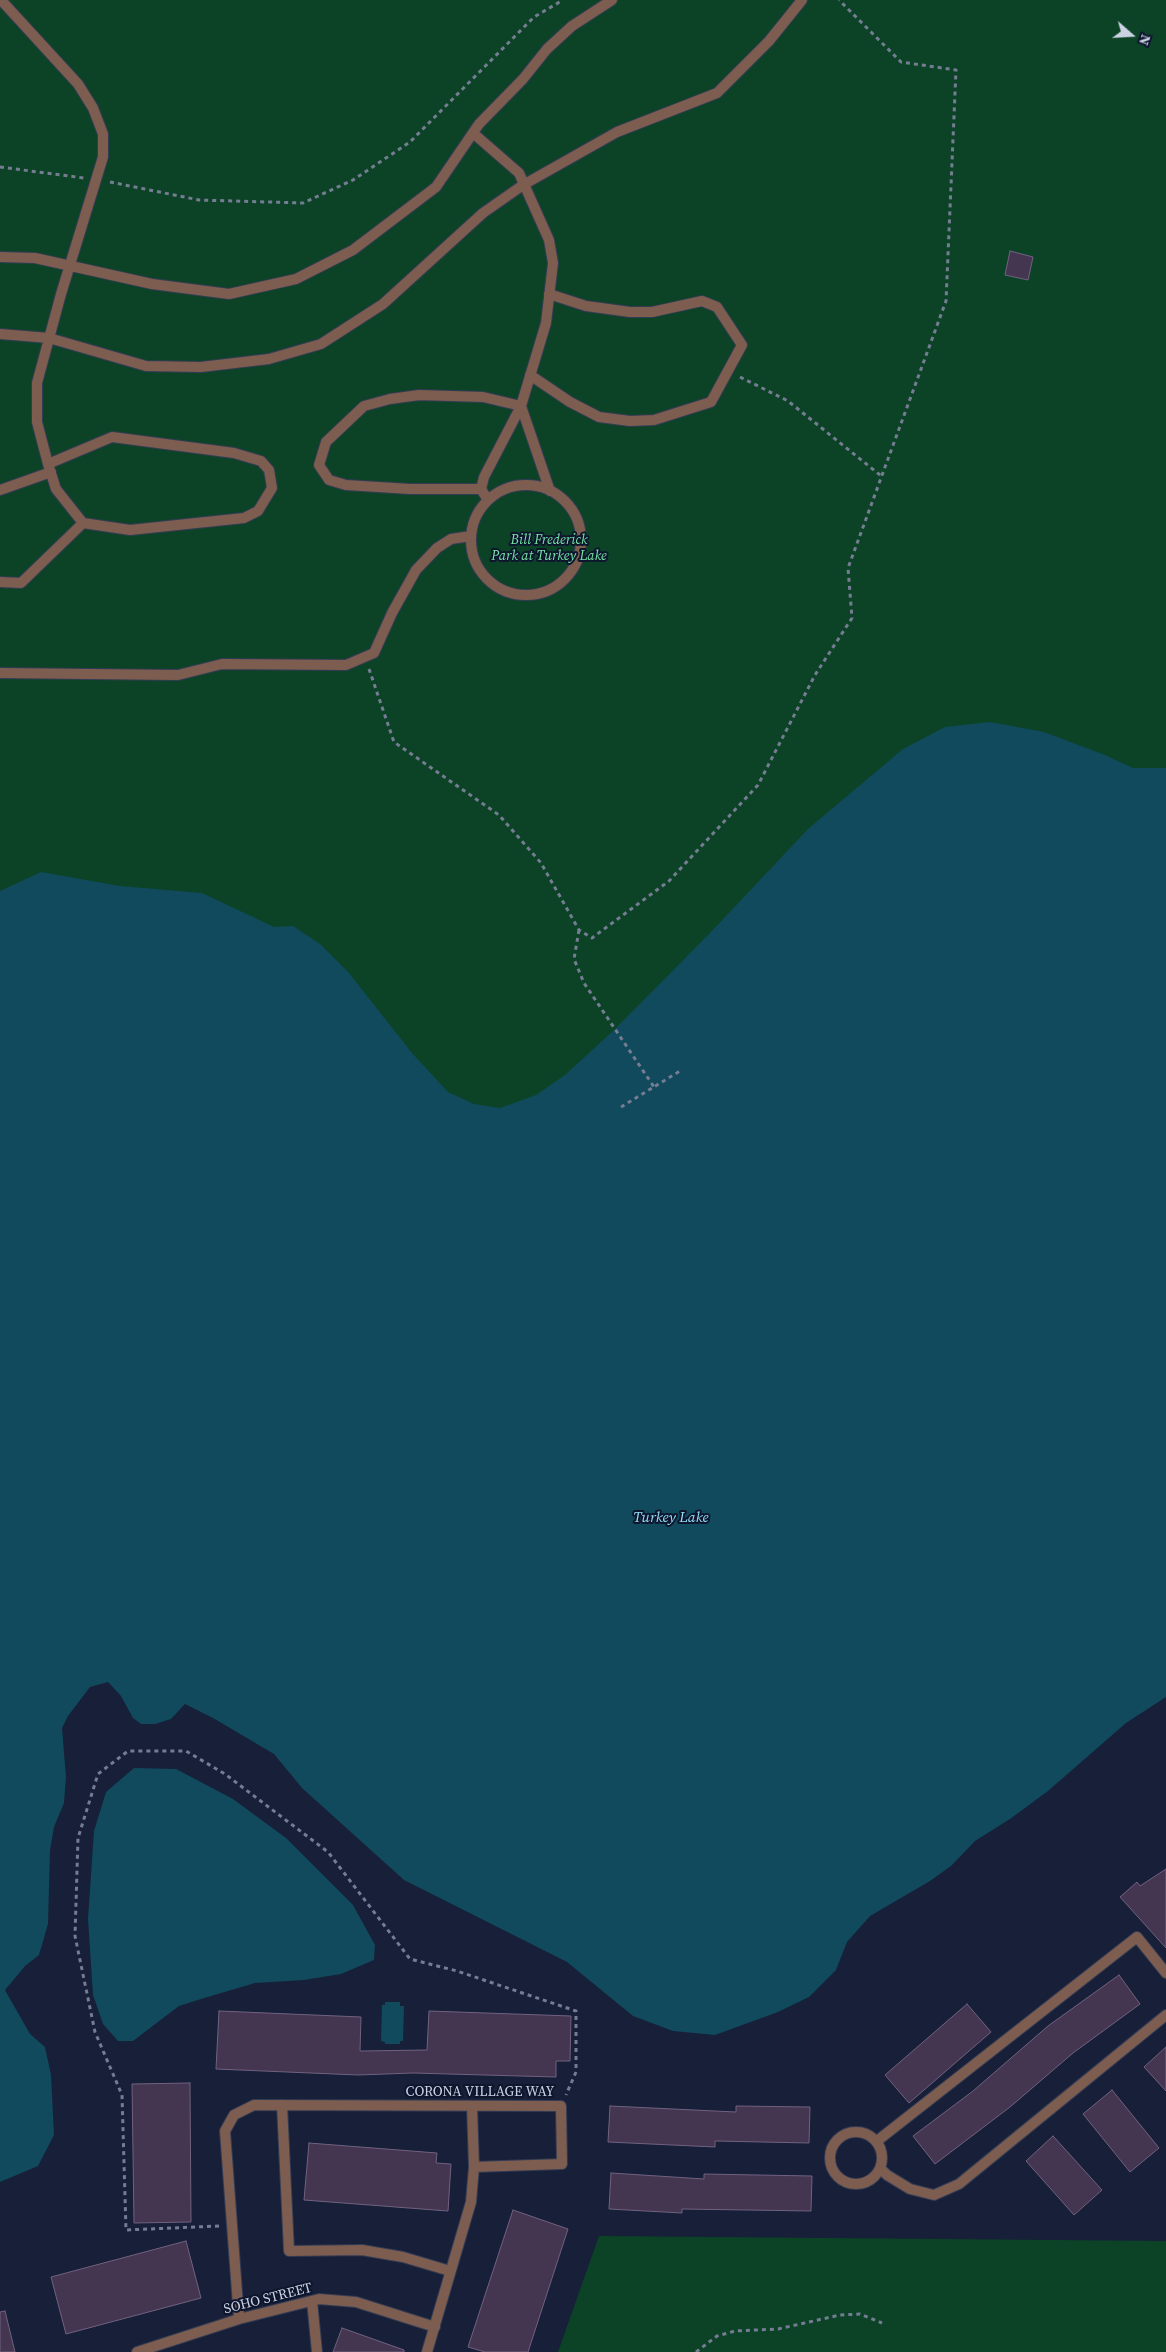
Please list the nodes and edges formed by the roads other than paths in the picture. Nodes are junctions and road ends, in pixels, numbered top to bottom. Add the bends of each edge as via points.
1 (1, 0) edge
2 (612, 0) edge
3 (802, 0) edge
4 (473, 134) junction
5 (523, 185) junction
6 (0, 257) edge
7 (70, 264) junction
8 (549, 294) junction
9 (0, 334) edge
10 (49, 338) junction
11 (530, 375) junction
12 (521, 406) junction
13 (50, 468) junction
14 (481, 489) junction
15 (0, 490) edge
16 (550, 491) junction
17 (488, 500) junction
18 (83, 523) junction
19 (471, 536) junction
20 (0, 582) edge
21 (0, 673) edge
22 (1166, 1973) edge
23 (1166, 2016) edge
24 (282, 2105) junction
25 (472, 2106) junction
26 (877, 2141) junction
27 (474, 2167) junction
28 (881, 2169) junction
29 (450, 2271) junction
30 (312, 2301) junction
31 (239, 2319) junction
32 (435, 2327) junction
33 (137, 2352) edge
34 (317, 2352) edge
35 (427, 2352) edge

1 - 7 lane via 78,84 93,108 102,134 103,157
2 - 4 lane via 572,26 547,49
3 - 5 lane via 769,41 717,93 617,132
4 - 5 lane via 519,173
4 - 7 lane via 436,186 353,250 296,279 229,294 152,284
5 - 8 lane via 549,240 553,263
5 - 10 lane via 483,213 383,304 321,344 269,359 201,367 146,366
6 - 7 lane
7 - 10 lane
8 - 11 lane via 546,322
8 - 11 lane via 586,306 630,312 652,312 702,301 717,307 742,345 711,402 654,420 599,417
9 - 10 lane
10 - 13 lane via 37,383 37,422
11 - 12 lane
12 - 14 lane via 484,477
12 - 14 lane via 483,397 418,395 390,398 364,406 326,442 319,465 329,480 346,486
12 - 16 lane
13 - 15 lane
13 - 18 lane via 56,489
13 - 18 lane via 112,437 234,453 260,461 269,470 272,488 258,511 244,518 130,530
14 - 17 lane
16 - 17 lane via 524,485 499,492
16 - 19 lane via 561,498 575,515 580,529 579,553 570,574 556,586 530,596 499,589 485,578 471,551
17 - 19 lane
18 - 20 lane via 22,583
19 - 21 lane via 451,539 436,548 416,570 374,653 346,664 222,664 178,676
22 - 26 lane via 1137,1937
23 - 28 lane via 959,2184 934,2195 910,2189
24 - 25 lane, CORONA VILLAGE WAY
24 - 29 lane via 289,2251 362,2250 403,2257
24 - 31 lane, CORONA VILLAGE WAY via 254,2105 234,2115 225,2132
25 - 27 lane
25 - 27 lane, CORONA VILLAGE WAY via 561,2106 562,2164
26 - 28 lane via 883,2155
26 - 28 lane via 861,2132 846,2133 832,2147 830,2160 839,2179 857,2185 876,2177
27 - 29 lane via 471,2202
29 - 32 lane
30 - 31 lane, SOHO STREET
30 - 32 lane, SOHO STREET via 356,2302
30 - 34 lane
31 - 33 lane, SOHO STREET
32 - 35 lane

